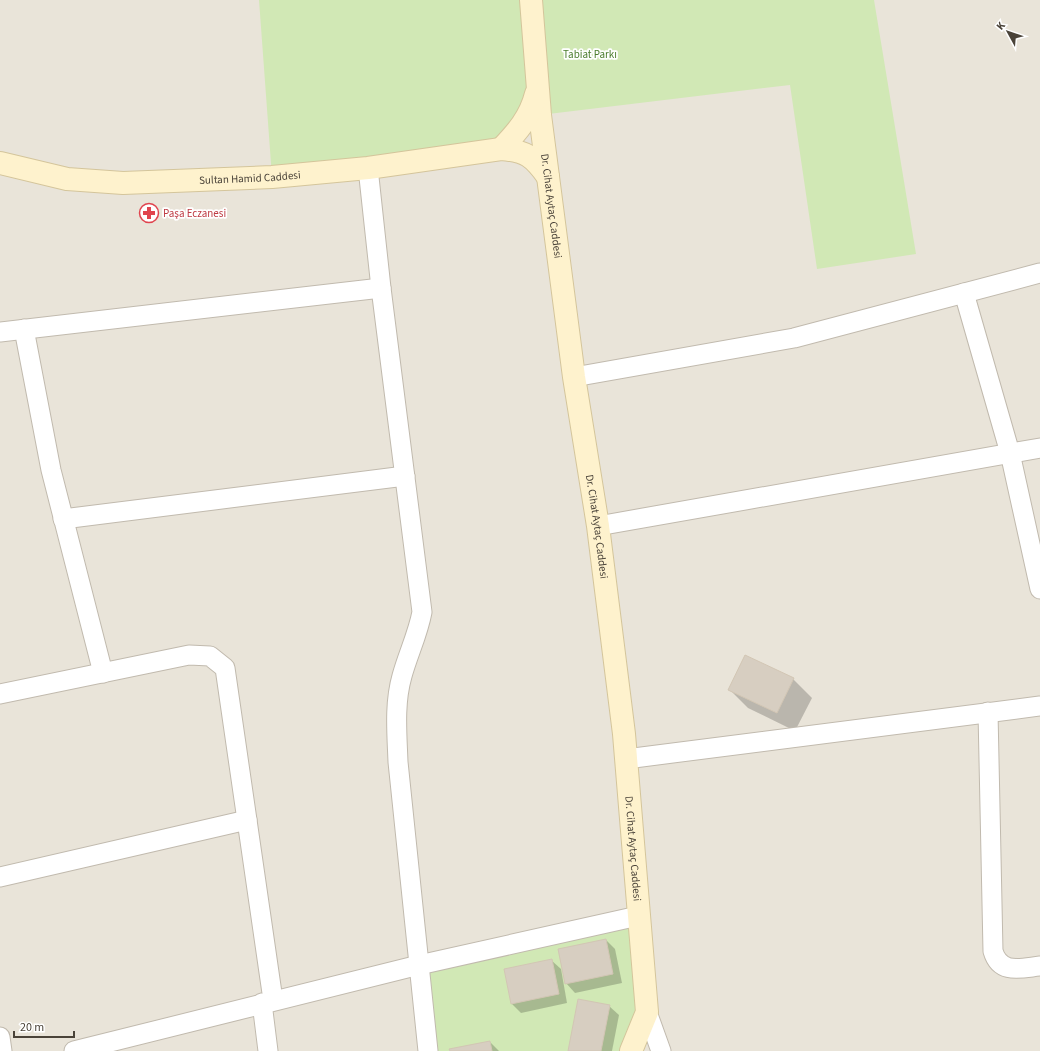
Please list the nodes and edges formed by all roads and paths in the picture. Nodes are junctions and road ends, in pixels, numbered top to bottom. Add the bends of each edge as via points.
1 (531, 0) edge
2 (538, 88) junction
3 (500, 149) junction
4 (0, 163) edge
5 (368, 168) junction
6 (548, 177) junction
7 (1040, 273) edge
8 (381, 288) junction
9 (964, 293) junction
10 (24, 328) junction
11 (0, 332) edge
12 (574, 377) junction
13 (1040, 448) edge
14 (1010, 453) junction
15 (405, 476) junction
16 (63, 518) junction
17 (598, 526) junction
18 (1040, 589) edge
19 (103, 673) junction
20 (0, 694) edge
21 (1040, 706) edge
22 (988, 712) junction
23 (626, 759) junction
24 (247, 820) junction
25 (0, 877) edge
26 (638, 916) junction
27 (418, 965) junction
28 (1040, 966) edge
29 (268, 1002) junction
30 (647, 1012) junction
31 (0, 1037) edge
32 (2, 1051) edge
33 (74, 1051) edge
34 (268, 1051) edge
35 (428, 1051) edge
36 (631, 1051) edge
37 (661, 1051) edge

1 - 2 street, Dr. Cihat Aytaç Caddesi
2 - 3 street via 530,114
2 - 6 street, Dr. Cihat Aytaç Caddesi
3 - 5 street, Sultan Hamid Caddesi
3 - 6 street, Sultan Hamid Caddesi via 527,154
4 - 5 street, Sultan Hamid Caddesi via 67,179 123,183 272,177
5 - 8 street
6 - 12 street, Dr. Cihat Aytaç Caddesi
7 - 9 street
8 - 10 street
8 - 15 street
9 - 12 street via 794,338
9 - 14 street
10 - 11 street
10 - 16 street via 51,470
12 - 17 street, Dr. Cihat Aytaç Caddesi
13 - 14 street
14 - 17 street
14 - 18 street
15 - 16 street
15 - 27 street via 422,612 398,692 398,756
16 - 19 street
17 - 23 street, Dr. Cihat Aytaç Caddesi
19 - 20 street
19 - 24 street via 189,655 210,656 225,668
21 - 22 street
22 - 23 street
22 - 28 street via 993,951 997,961 1005,968
23 - 26 street, Dr. Cihat Aytaç Caddesi
24 - 25 street
24 - 29 street
26 - 27 street
26 - 30 street, Dr. Cihat Aytaç Caddesi
27 - 29 street
27 - 35 street
29 - 33 street
29 - 34 street
30 - 36 street, Dr. Cihat Aytaç Caddesi
30 - 37 street
31 - 32 street

